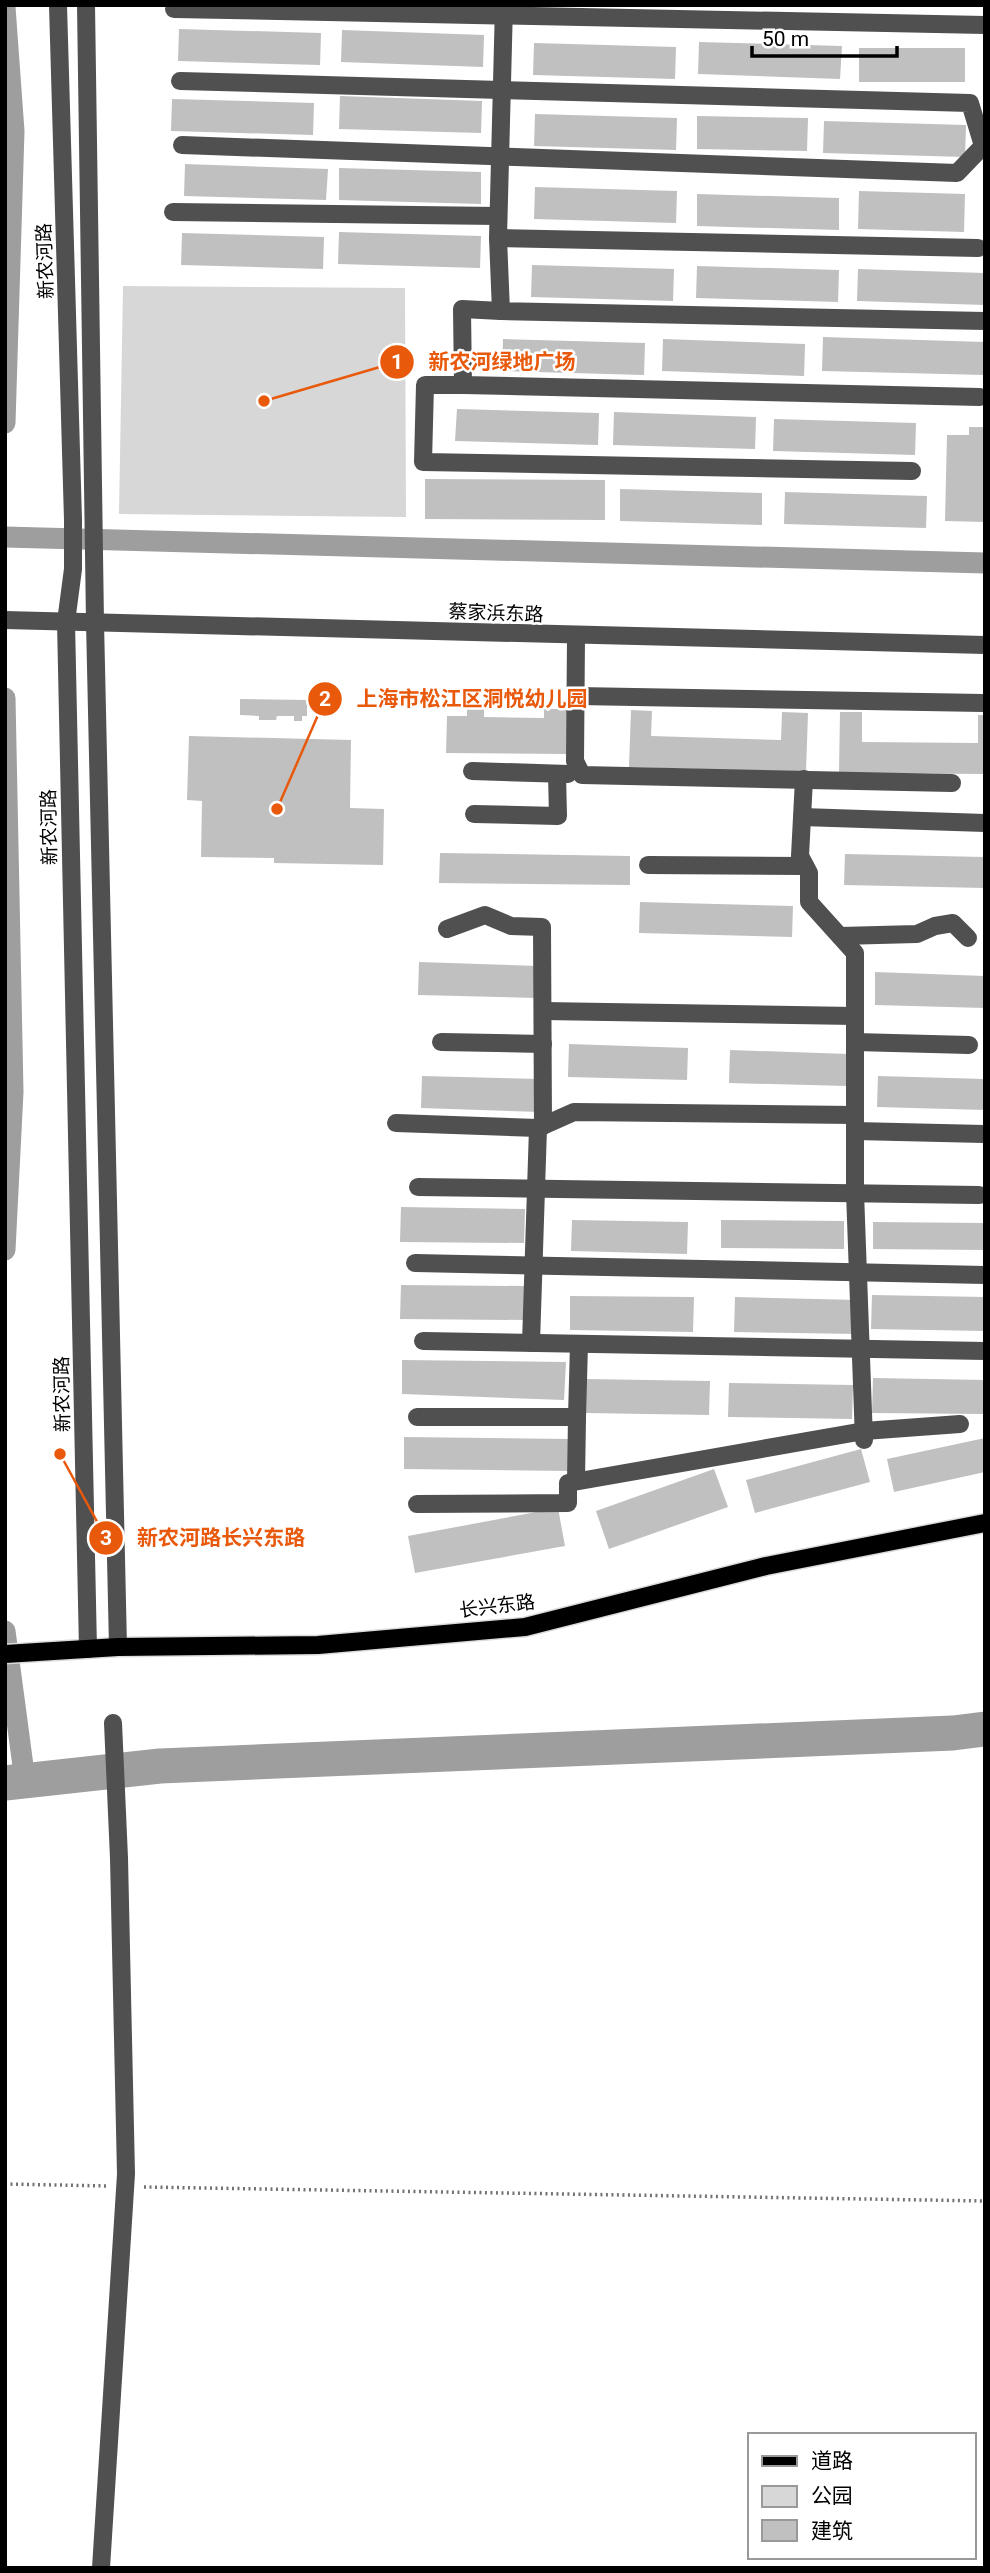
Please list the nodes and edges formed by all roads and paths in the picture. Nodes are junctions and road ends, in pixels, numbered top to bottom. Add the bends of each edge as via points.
1 (58, 5) edge
2 (86, 5) edge
3 (174, 9) dead end
4 (503, 10) edge
5 (985, 25) edge
6 (180, 82) dead end
7 (501, 90) junction
8 (182, 145) dead end
9 (984, 146) edge
10 (499, 157) junction
11 (173, 212) dead end
12 (498, 216) junction
13 (498, 238) junction
14 (978, 248) dead end
15 (501, 311) junction
16 (985, 321) edge
17 (463, 385) junction
18 (980, 397) dead end
19 (912, 471) dead end
20 (5, 621) edge
21 (66, 622) junction
22 (95, 622) junction
23 (576, 637) junction
24 (985, 645) edge
25 (577, 696) junction
26 (983, 704) dead end
27 (472, 771) dead end
28 (557, 774) junction
29 (582, 775) junction
30 (804, 779) junction
31 (952, 783) dead end
32 (474, 814) dead end
33 (802, 817) junction
34 (985, 823) edge
35 (648, 865) dead end
36 (805, 866) junction
37 (447, 929) dead end
38 (840, 936) junction
39 (968, 938) dead end
40 (542, 1012) junction
41 (855, 1016) junction
42 (441, 1041) dead end
43 (855, 1042) junction
44 (543, 1044) junction
45 (969, 1045) dead end
46 (396, 1123) dead end
47 (855, 1123) junction
48 (541, 1127) junction
49 (984, 1133) edge
50 (418, 1187) dead end
51 (535, 1189) junction
52 (855, 1192) junction
53 (979, 1195) dead end
54 (415, 1263) dead end
55 (533, 1266) junction
56 (858, 1272) junction
57 (985, 1275) edge
58 (423, 1341) dead end
59 (531, 1343) junction
60 (579, 1343) junction
61 (861, 1349) junction
62 (985, 1351) edge
63 (417, 1417) dead end
64 (578, 1417) junction
65 (960, 1424) dead end
66 (864, 1435) junction
67 (576, 1481) junction
68 (417, 1504) dead end
69 (985, 1523) edge
70 (118, 1647) junction
71 (88, 1649) junction
72 (5, 1654) edge
73 (113, 1723) dead end
74 (5, 2185) edge
75 (125, 2186) junction
76 (985, 2200) edge
77 (101, 2568) edge

1 - 21 street, 新农河路 via 73,520
2 - 22 street
3 - 4 street
4 - 5 street
4 - 7 street
6 - 7 street
7 - 9 street via 970,103
7 - 10 street
8 - 10 street
9 - 10 street via 957,173
10 - 12 street
11 - 12 street
12 - 13 street
13 - 14 street
13 - 15 street
15 - 16 street
15 - 17 street via 463,309
17 - 18 street
17 - 19 street via 425,385 423,462
20 - 21 street, 蔡家浜东路
21 - 22 street, 蔡家浜东路
21 - 71 street, 新农河路
22 - 23 street, 蔡家浜东路
22 - 70 street
23 - 24 street, 蔡家浜东路
23 - 25 street
25 - 26 street
25 - 29 street via 575,761
27 - 28 street
28 - 29 street
28 - 32 street via 558,816
29 - 30 street
30 - 31 street
30 - 33 street
33 - 34 street
33 - 36 street via 800,856
35 - 36 street
36 - 38 street via 809,902
37 - 40 street via 485,915 511,926 542,927
38 - 39 street via 917,934 953,923
38 - 41 street via 855,953
40 - 41 street
40 - 44 street
41 - 43 street
42 - 44 street
43 - 45 street
43 - 47 street
44 - 48 street
46 - 48 street
47 - 48 street via 574,1112
47 - 49 street
47 - 52 street
48 - 51 street
50 - 51 street
51 - 52 street
51 - 55 street
52 - 53 street
52 - 56 street
54 - 55 street
55 - 56 street
55 - 59 street
56 - 57 street
56 - 61 street
58 - 59 street
59 - 60 street
60 - 61 street
60 - 64 street
61 - 62 street
61 - 66 street
63 - 64 street
64 - 67 street
65 - 66 street
66 - 67 street
67 - 68 street via 568,1483 568,1503
69 - 70 main road, 长兴东路 via 766,1566 525,1626 318,1645
70 - 71 main road, 长兴东路
71 - 72 main road, 长兴东路
73 - 75 street
74 - 75 path
75 - 76 path
75 - 77 street

